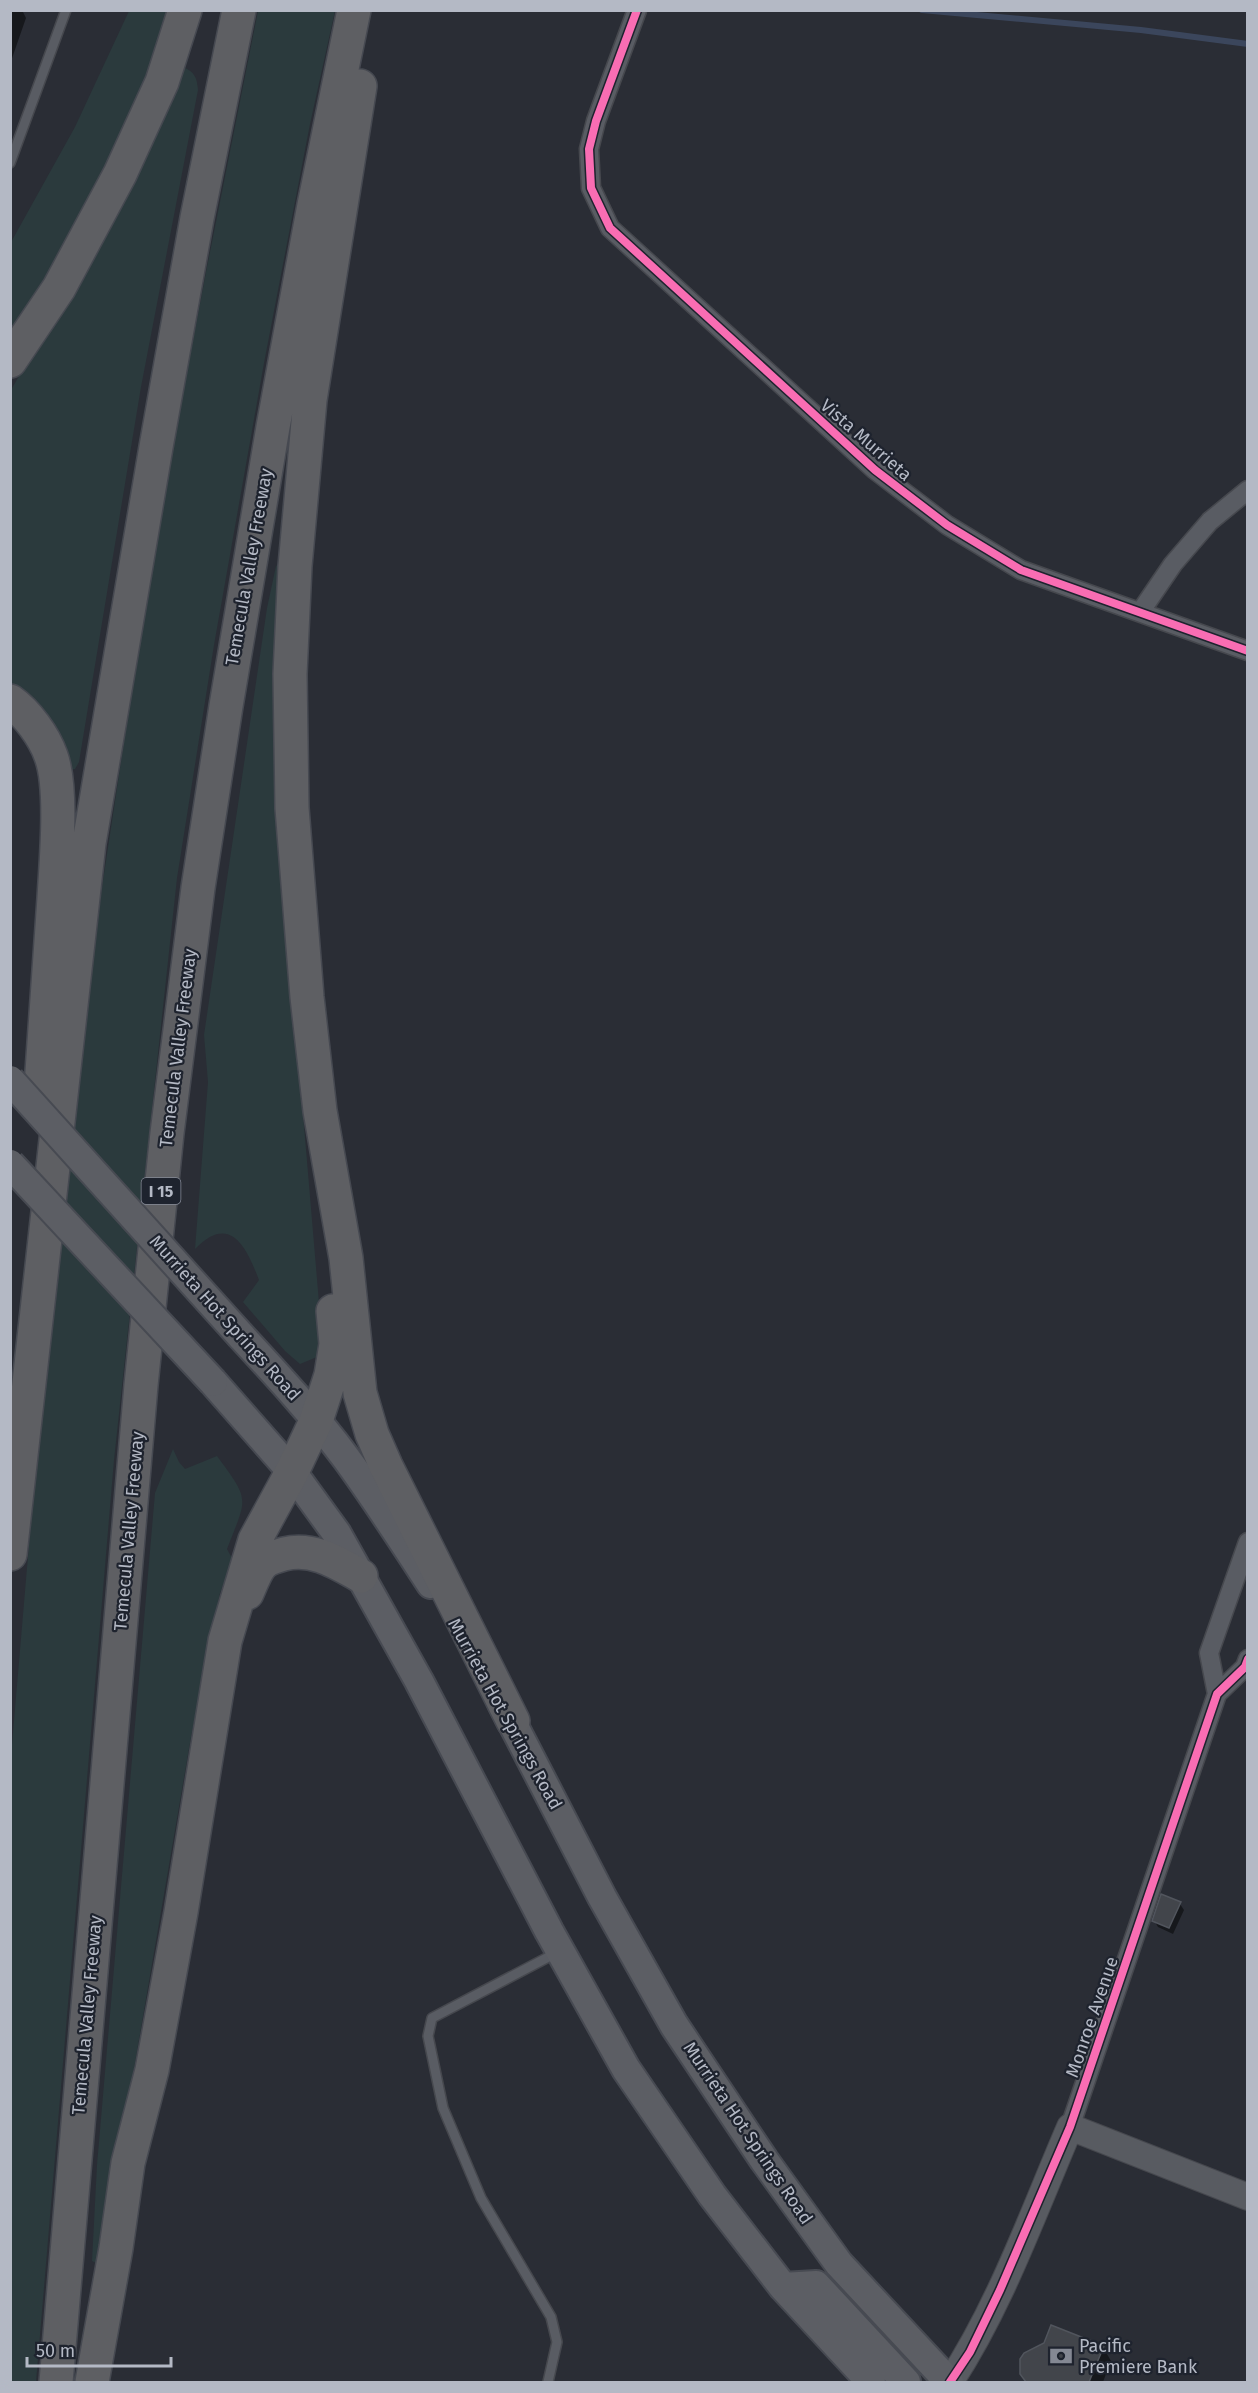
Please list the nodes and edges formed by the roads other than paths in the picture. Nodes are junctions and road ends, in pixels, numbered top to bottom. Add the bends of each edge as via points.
1 (66, 10) edge
2 (185, 10) edge
3 (240, 10) edge
4 (354, 10) edge
5 (372, 10) edge
6 (637, 10) edge
7 (10, 163) edge
8 (10, 361) edge
9 (1248, 490) edge
10 (1141, 611) junction
11 (1248, 651) edge
12 (10, 701) edge
13 (10, 1080) edge
14 (320, 1111) junction
15 (10, 1164) edge
16 (316, 1421) junction
17 (292, 1472) junction
18 (10, 1533) edge
19 (1248, 1542) edge
20 (10, 1554) edge
21 (361, 1576) junction
22 (225, 1641) junction
23 (1248, 1659) edge
24 (1216, 1694) junction
25 (513, 1721) junction
26 (560, 1951) junction
27 (1070, 2127) junction
28 (1248, 2197) edge
29 (783, 2287) junction
30 (56, 2382) edge
31 (92, 2382) edge
32 (548, 2382) edge
33 (871, 2382) edge
34 (906, 2382) edge
35 (949, 2382) edge

1 - 7 lane
2 - 8 highway via 162,82 120,174 59,288
3 - 20 highway via 158,435 89,843
4 - 30 highway, Temecula Valley Freeway / I 15 via 273,427 230,683 198,888 170,1110 141,1385
5 - 14 highway via 310,400 291,642 292,808
6 - 10 street, Vista Murrieta via 589,149 591,188 610,228 867,463 947,525 1021,570
9 - 10 street via 1210,521 1173,564
10 - 11 street, Vista Murrieta
12 - 18 highway via 36,729 51,757 57,828
13 - 16 main road, Murrieta Hot Springs Road, bridge
14 - 16 highway via 336,1344
14 - 25 highway via 346,1258 360,1392 372,1434
15 - 17 main road, bridge
16 - 17 highway
16 - 25 main road, Murrieta Hot Springs Road via 388,1517
17 - 21 main road via 337,1534
17 - 22 highway via 255,1540
19 - 24 street, Monroe Avenue via 1209,1653
21 - 22 highway via 316,1553 296,1551 278,1556 262,1564
21 - 26 main road
22 - 31 highway via 181,1912 152,2070 128,2163
23 - 24 street, Monroe Avenue via 1245,1667
24 - 27 street, Monroe Avenue
25 - 35 main road, Murrieta Hot Springs Road via 602,1897 674,2025 839,2264
26 - 29 main road via 626,2068 712,2195
26 - 32 lane via 432,2018 428,2036 444,2108 481,2198 552,2317 556,2342
27 - 28 street
27 - 35 street, Monroe Avenue via 1000,2290 970,2352
29 - 33 main road
29 - 34 main road via 816,2285

